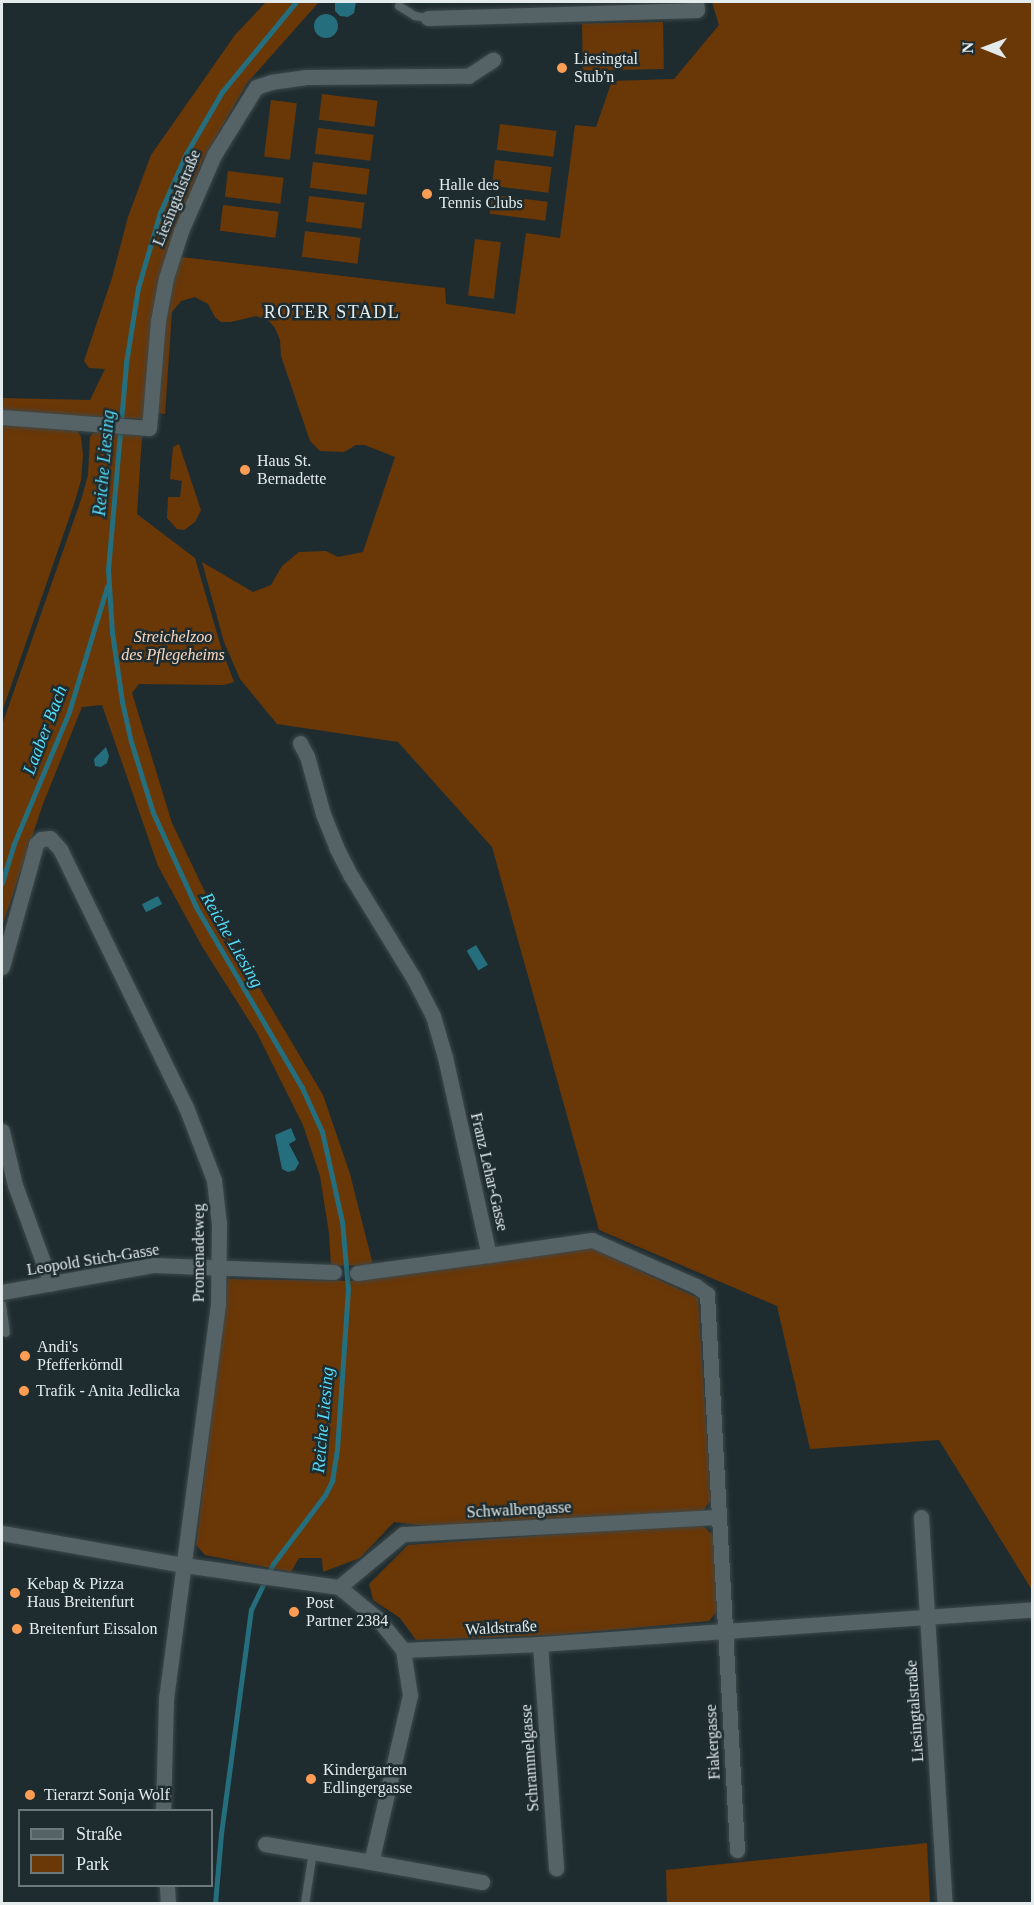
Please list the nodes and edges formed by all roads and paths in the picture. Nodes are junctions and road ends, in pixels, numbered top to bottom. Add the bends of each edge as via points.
1 (696, 2) edge
2 (399, 6) dead end
3 (428, 18) joint
4 (493, 60) dead end
5 (2, 417) edge
6 (300, 743) dead end
7 (2, 967) edge
8 (2, 1131) edge
9 (489, 1255) junction
10 (219, 1269) junction
11 (334, 1272) dead end
12 (357, 1273) dead end
13 (51, 1284) junction
14 (2, 1292) edge
15 (2, 1305) edge
16 (6, 1333) dead end
17 (719, 1517) junction
18 (921, 1517) dead end
19 (2, 1533) edge
20 (184, 1565) junction
21 (339, 1587) junction
22 (1032, 1610) edge
23 (927, 1618) junction
24 (725, 1631) junction
25 (540, 1644) junction
26 (403, 1650) junction
27 (163, 1809) edge
28 (266, 1844) dead end
29 (737, 1850) dead end
30 (313, 1852) junction
31 (371, 1862) junction
32 (556, 1868) dead end
33 (482, 1882) dead end
34 (167, 1887) edge
35 (168, 1904) edge
36 (305, 1904) edge
37 (945, 1904) edge

1 - 3 street via 697,10
2 - 3 lane via 415,16
4 - 5 street, Liesingtalstraße via 468,76 305,77 256,87 214,155 181,231 166,278 158,321 149,428
6 - 9 street, Franz Lehar-Gasse via 336,847 433,1016
7 - 10 street, Promenadeweg via 36,844 50,838 60,849 200,1140 218,1201
8 - 13 street via 15,1185
9 - 12 street
9 - 17 street, Franz Lehar-Gasse via 592,1240 702,1289 708,1300
10 - 11 street, Leopold Stich-Gasse
10 - 13 street, Leopold Stich-Gasse via 153,1265
10 - 20 street, Promenadeweg via 218,1304
13 - 14 street, Leopold Stich-Gasse
15 - 16 lane
17 - 21 street, Schwalbengasse via 403,1534
17 - 24 street, Franz Lehar-Gasse
18 - 23 street, Liesingtalstraße
19 - 20 street
20 - 21 street
20 - 27 street, Promenadeweg via 166,1698
21 - 26 street via 378,1619
22 - 23 street, Waldstraße
23 - 24 street, Waldstraße
23 - 37 street, Liesingtalstraße
24 - 25 street, Waldstraße
24 - 29 street, Fiakergasse
25 - 26 street, Waldstraße
25 - 32 street, Schrammelgasse
26 - 31 street via 410,1695
28 - 30 street
30 - 31 street
30 - 36 lane
31 - 33 street
34 - 35 street

